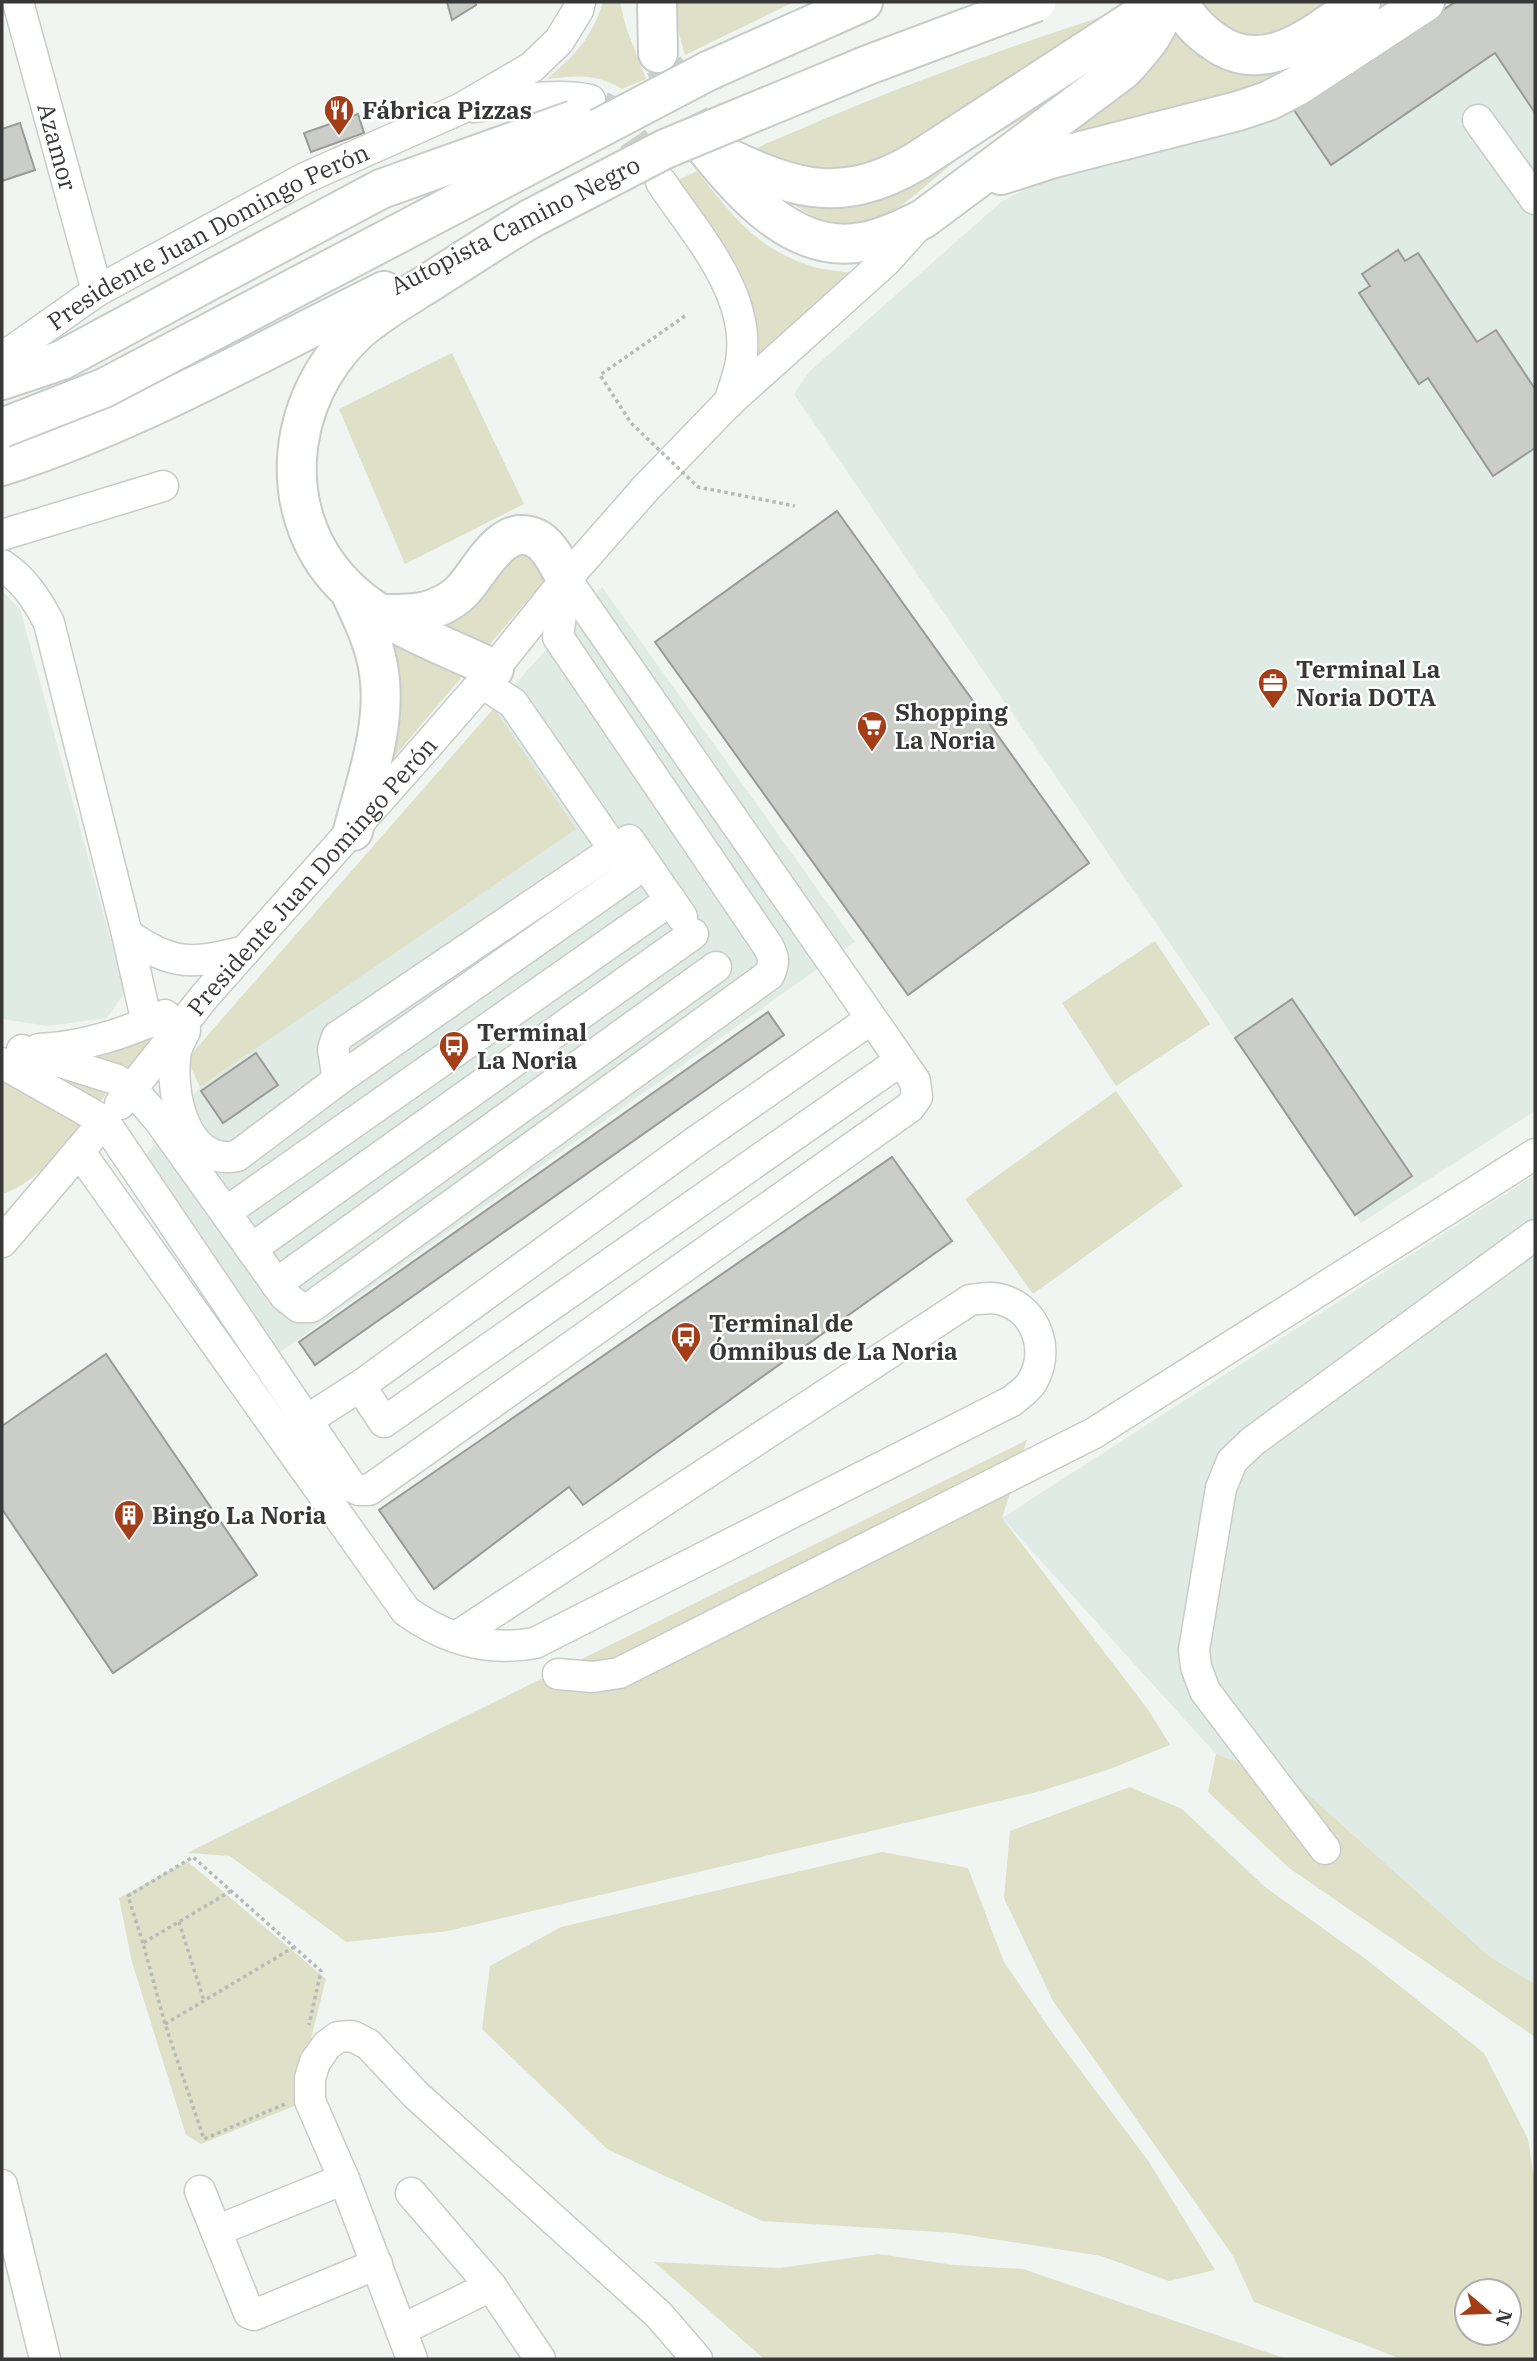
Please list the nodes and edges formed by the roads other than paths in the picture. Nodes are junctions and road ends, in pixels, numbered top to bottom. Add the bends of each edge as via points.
1 (18, 2) edge
2 (580, 2) edge
3 (638, 2) edge
4 (657, 2) edge
5 (863, 2) edge
6 (1035, 2) edge
7 (1163, 2) edge
8 (1180, 2) edge
9 (1425, 2) edge
10 (1354, 7) edge
11 (708, 71) junction
12 (590, 100) tunnel mouth
13 (460, 109) junction
14 (1478, 120) dead end
15 (661, 183) tunnel mouth
16 (972, 184) junction
17 (1535, 199) edge
18 (530, 219) junction
19 (923, 219) junction
20 (97, 291) junction
21 (2, 358) edge
22 (2, 380) edge
23 (729, 403) junction
24 (2, 428) edge
25 (2, 466) edge
26 (163, 486) dead end
27 (2, 535) edge
28 (2, 565) edge
29 (566, 579) junction
30 (350, 592) junction
31 (382, 614) junction
32 (488, 676) junction
33 (353, 831) junction
34 (671, 900) junction
35 (127, 934) junction
36 (693, 934) junction
37 (245, 951) junction
38 (716, 967) junction
39 (204, 997) junction
40 (737, 1000) junction
41 (872, 1019) junction
42 (147, 1023) junction
43 (9, 1053) edge
44 (900, 1061) junction
45 (132, 1089) junction
46 (104, 1121) junction
47 (79, 1151) junction
48 (1535, 1154) edge
49 (36, 1201) junction
50 (2, 1212) edge
51 (226, 1212) junction
52 (1535, 1235) edge
53 (2, 1242) edge
54 (251, 1249) junction
55 (276, 1284) junction
56 (360, 1386) junction
57 (307, 1420) junction
58 (456, 1637) junction
59 (558, 1674) dead end
60 (1325, 1849) dead end
61 (344, 2179) junction
62 (2, 2185) edge
63 (200, 2192) dead end
64 (411, 2193) dead end
65 (216, 2231) junction
66 (377, 2264) junction
67 (491, 2287) junction
68 (401, 2330) junction
69 (45, 2359) edge
70 (412, 2359) edge
71 (540, 2359) edge
72 (697, 2359) edge

1 - 20 street, Azamor
2 - 13 street, Presidente Juan Domingo Perón via 559,41 532,67
3 - 4 main road via 661,59
5 - 11 main road, Autopista Camino Negro
6 - 18 main road, Autopista Camino Negro, bridge via 665,149
7 - 16 main road via 1158,26 1123,70
7 - 19 main road via 896,174 858,186 811,188 705,147 741,191 811,239 834,244 862,242
8 - 10 main road via 1209,38 1251,56 1280,53
9 - 16 main road via 1268,101
11 - 22 main road, bridge via 381,189 62,360
11 - 24 main road, Autopista Camino Negro, bridge via 104,388
12 - 13 street via 538,99
13 - 20 street, Presidente Juan Domingo Perón via 305,178
14 - 17 street
15 - 23 street via 733,293 742,335 741,361
16 - 19 main road
18 - 25 main road, Autopista Camino Negro via 110,427
18 - 30 main road via 387,309 358,332 320,379 299,432 298,491 309,536
19 - 23 street, Presidente Juan Domingo Perón via 887,261
20 - 21 street, Presidente Juan Domingo Perón
23 - 29 street, Presidente Juan Domingo Perón
26 - 27 street
28 - 35 street via 36,598 49,623
29 - 31 main road via 538,539 509,538 498,545 460,593 440,607 415,614
29 - 32 street, Presidente Juan Domingo Perón
29 - 40 street via 558,637 774,957 769,975
29 - 41 street
30 - 31 main road
30 - 33 main road via 368,630 381,694 374,747
31 - 32 main road
32 - 33 street, Presidente Juan Domingo Perón
32 - 34 street via 519,681
32 - 39 street via 513,703 615,849 337,1037 333,1049 338,1080 237,1156 227,1158 215,1156 189,1136 177,1097 176,1048
33 - 37 street, Presidente Juan Domingo Perón
34 - 36 street
34 - 51 street
35 - 37 street via 149,950 184,961
35 - 42 street
36 - 38 street
36 - 54 street
37 - 39 street, Presidente Juan Domingo Perón
38 - 40 street
38 - 55 street
39 - 42 street
39 - 45 street, Presidente Juan Domingo Perón
40 - 55 street via 311,1307 299,1307
41 - 44 street
41 - 56 street
42 - 43 street via 80,1045
43 - 45 street via 115,1079
43 - 46 street
44 - 56 street via 384,1422
44 - 57 street via 915,1082 917,1097 910,1107 369,1490 351,1486
45 - 46 street, Presidente Juan Domingo Perón
45 - 51 street
46 - 47 street, Presidente Juan Domingo Perón
46 - 57 street
47 - 49 street, Presidente Juan Domingo Perón
47 - 58 street via 406,1611 426,1626
48 - 59 street via 1066,1448 618,1674
49 - 50 street
49 - 53 street, Presidente Juan Domingo Perón
51 - 54 street
52 - 60 street via 1252,1441 1232,1461 1221,1488 1194,1650 1196,1667 1205,1691
54 - 55 street
56 - 57 street
58 - 58 street via 500,1647 535,1643 1012,1401 1031,1385 1040,1365 1037,1329 1020,1308 1003,1300 970,1300
61 - 65 street
61 - 66 street
61 - 72 street via 310,2101 310,2078 327,2045 338,2037 352,2036 368,2043 416,2095 659,2315
62 - 69 street
63 - 65 street
64 - 67 street
65 - 66 street via 249,2313 254,2315
66 - 68 street
67 - 68 street
67 - 71 street
68 - 70 street

